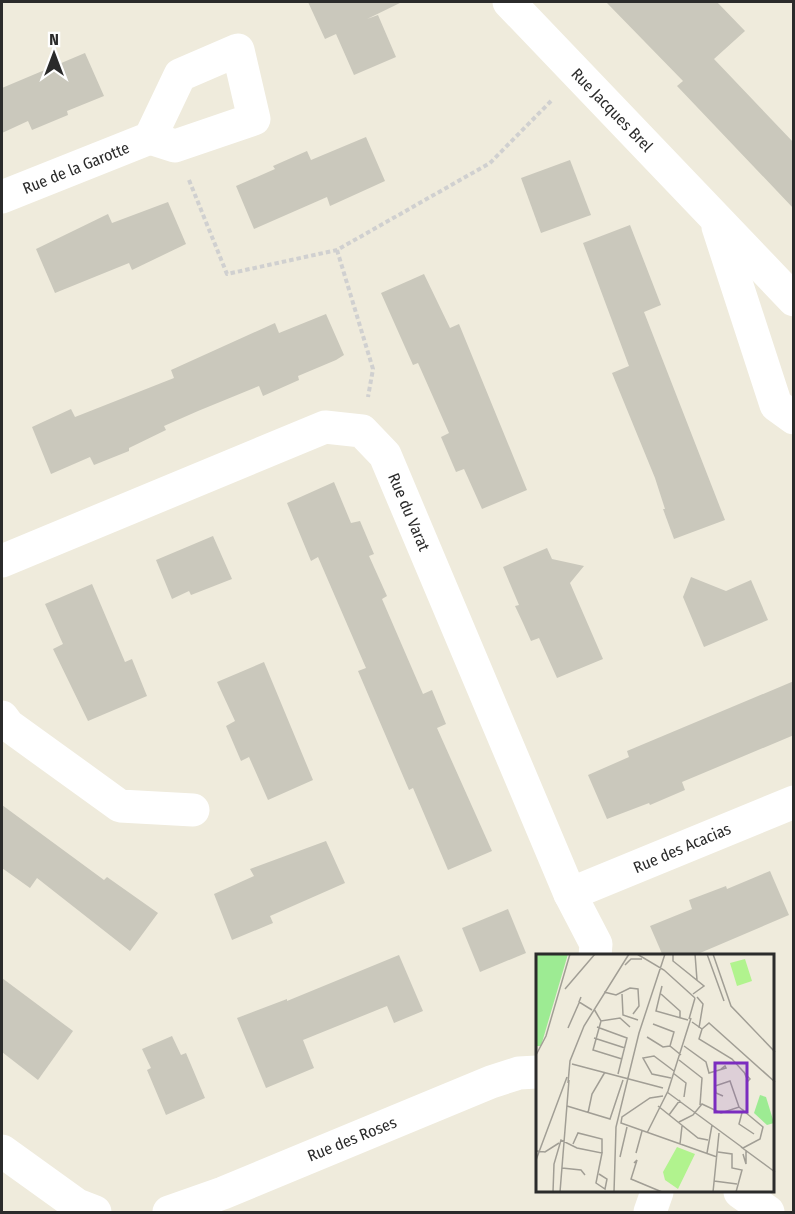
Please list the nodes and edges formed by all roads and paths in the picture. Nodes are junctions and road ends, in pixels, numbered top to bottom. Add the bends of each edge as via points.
1 (509, 2) edge
2 (578, 74) junction
3 (162, 142) joint
4 (2, 197) edge
5 (715, 220) junction
6 (337, 250) junction
7 (794, 300) edge
8 (794, 418) edge
9 (362, 431) junction
10 (2, 561) edge
11 (2, 717) edge
12 (794, 802) edge
13 (193, 810) dead end
14 (570, 894) junction
15 (595, 954) edge
16 (536, 1072) edge
17 (2, 1151) edge
18 (656, 1193) edge
19 (743, 1193) edge
20 (96, 1212) edge
21 (169, 1212) edge
22 (650, 1212) edge
23 (768, 1212) edge

1 - 2 street, Rue Jacques Brel
2 - 5 street, Rue Jacques Brel
2 - 6 path via 490,163
3 - 4 street, Rue de la Garotte
3 - 6 path via 227,274
5 - 7 street, Rue Jacques Brel
5 - 8 street, Rue Jacques Brel via 776,405
6 - 9 path via 373,369
9 - 10 street via 325,427
9 - 14 street, Rue du Varat via 385,455
11 - 13 street via 120,806
12 - 14 street, Rue des Acacias
14 - 15 street, Rue du Varat via 596,944
16 - 21 street, Rue des Roses via 519,1072 491,1082
17 - 20 street via 77,1205
18 - 22 street
19 - 23 street

